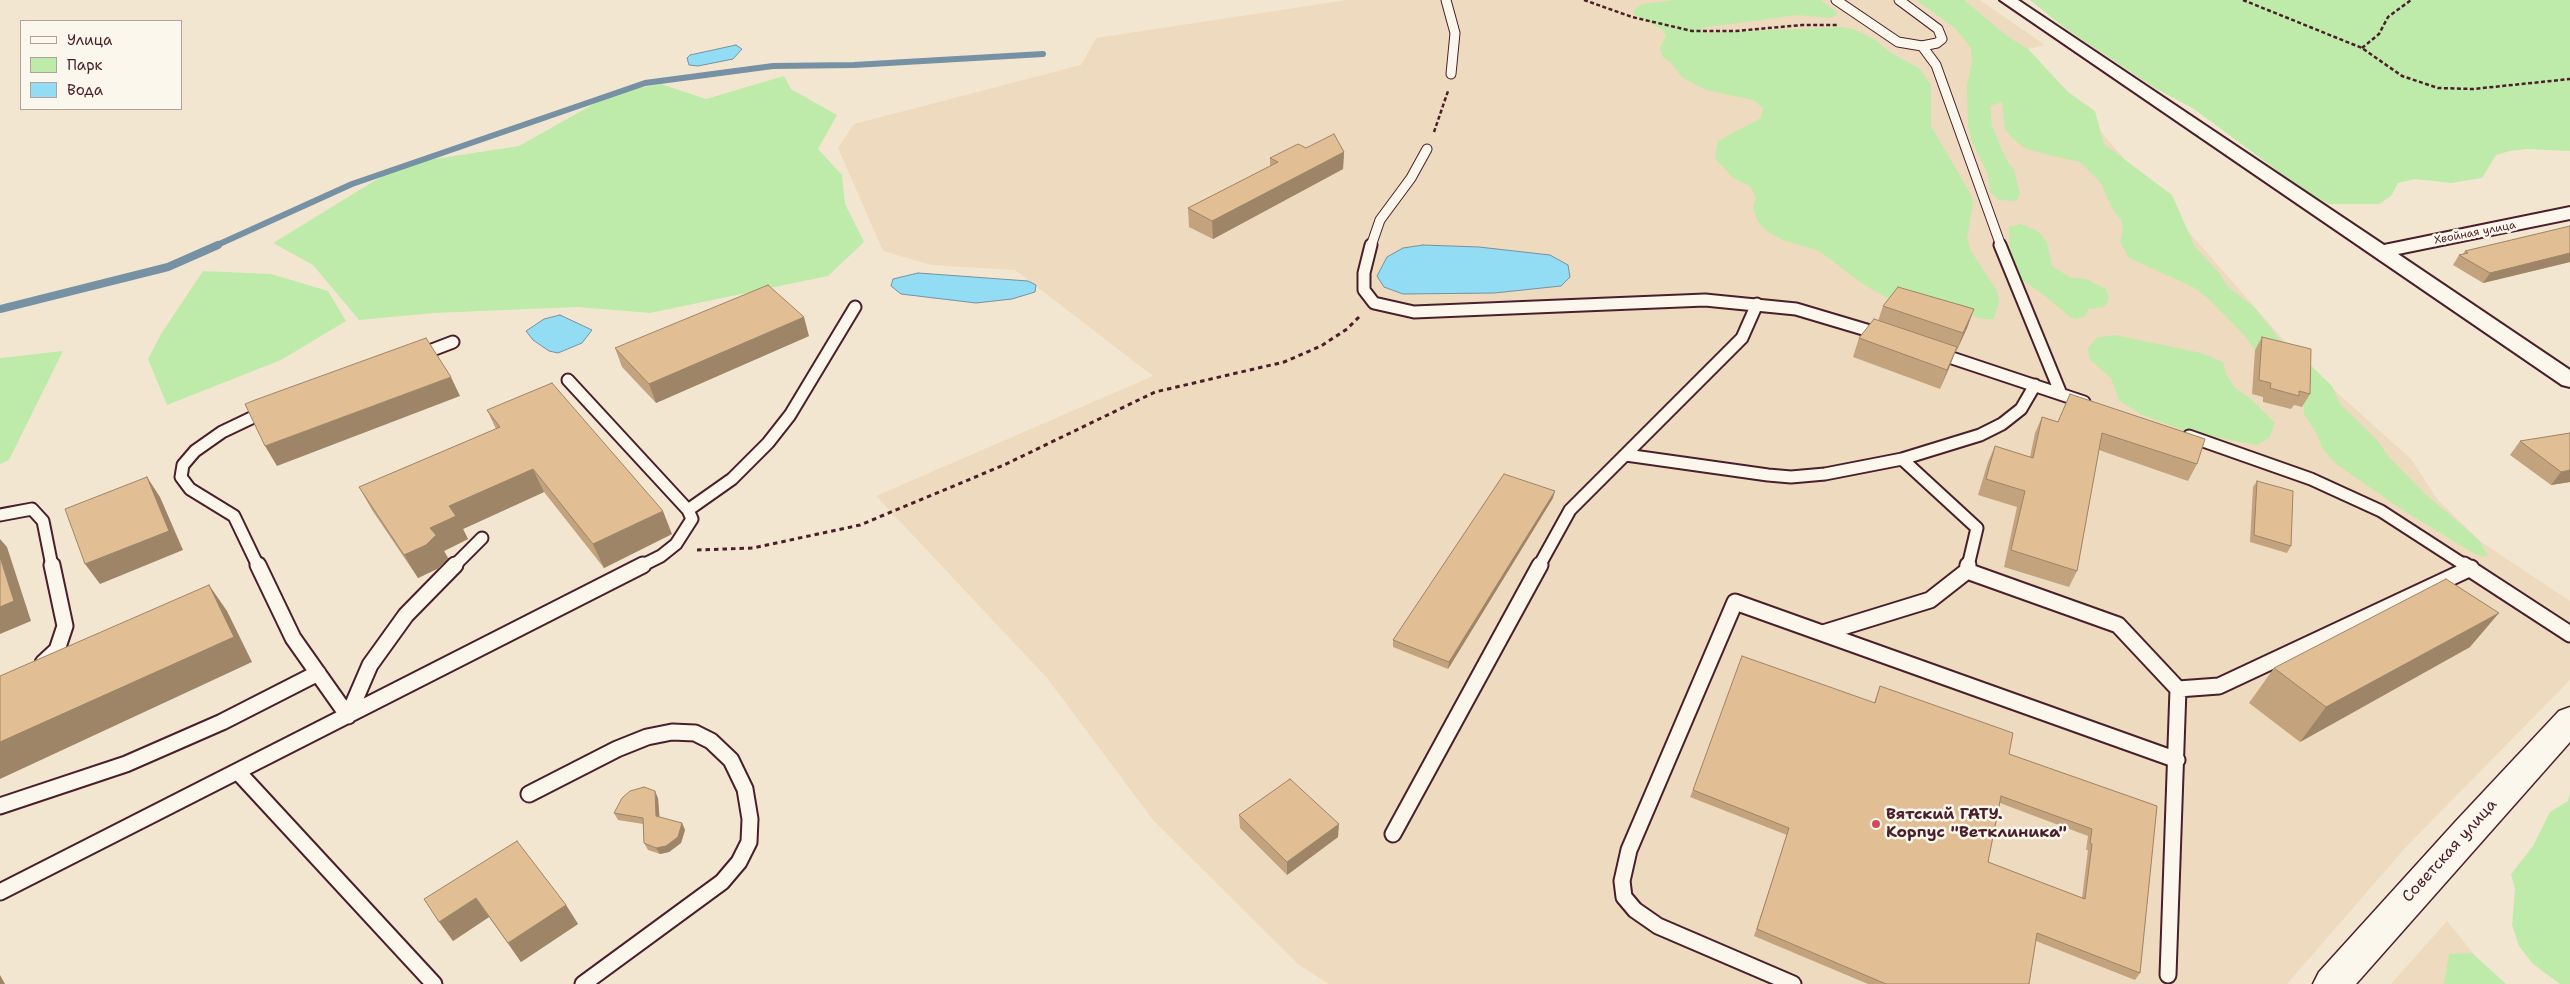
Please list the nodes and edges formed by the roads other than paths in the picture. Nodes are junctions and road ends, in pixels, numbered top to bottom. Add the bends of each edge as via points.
1 (1446, 0) edge
2 (1836, 0) edge
3 (1899, 0) edge
4 (2008, 0) edge
5 (1922, 46) junction
6 (1451, 74) road end
7 (1427, 149) road end
8 (2570, 214) edge
9 (2380, 252) junction
10 (1757, 304) junction
11 (855, 307) dead end
12 (1894, 339) edge
13 (453, 342) dead end
14 (1923, 348) edge
15 (408, 359) edge
16 (568, 380) dead end
17 (2570, 380) edge
18 (2035, 386) junction
19 (2061, 394) junction
20 (282, 405) edge
21 (2098, 406) edge
22 (2181, 434) edge
23 (1626, 455) junction
24 (1902, 459) junction
25 (688, 510) junction
26 (0, 515) edge
27 (482, 538) dead end
28 (2471, 568) junction
29 (1967, 571) junction
30 (1823, 633) junction
31 (2570, 634) edge
32 (29, 670) edge
33 (318, 673) junction
34 (2178, 689) junction
35 (348, 716) junction
36 (2570, 720) edge
37 (2177, 760) junction
38 (238, 772) junction
39 (529, 794) dead end
40 (0, 806) edge
41 (1392, 834) dead end
42 (0, 892) edge
43 (2168, 975) dead end
44 (434, 984) edge
45 (583, 984) edge
46 (1793, 984) edge
47 (2332, 984) edge

1 - 6 lane via 1456,33
2 - 5 lane via 1898,42
3 - 5 lane via 1942,34 1937,43
4 - 9 street
5 - 19 lane via 1936,65 1993,227
7 - 10 lane via 1411,178 1380,220 1373,238 1364,273 1364,290 1374,303 1414,312 1705,300
8 - 9 street, Хвойная улица
9 - 17 street
10 - 12 lane via 1829,317
10 - 23 lane via 1742,338
11 - 25 lane via 790,415 768,444 732,479
13 - 15 lane
14 - 18 lane
16 - 25 lane
18 - 19 lane
18 - 24 lane via 2021,409 2002,424 1980,435
19 - 21 lane
20 - 33 lane via 222,432 183,464 181,477 190,489 234,516 294,638
22 - 28 lane via 2272,464 2346,494 2381,511
23 - 24 lane via 1791,477
23 - 41 lane via 1570,510
24 - 29 lane via 1977,528
25 - 35 lane via 692,519 687,530 661,556
26 - 32 lane via 32,509 43,521 65,626 57,650 42,664
27 - 35 lane via 406,615 370,665
28 - 31 lane
28 - 34 lane via 2219,686
29 - 30 lane via 1930,600
29 - 34 lane via 2118,625
30 - 37 lane
30 - 46 lane via 1735,602 1629,850 1622,881 1624,897 1658,926
33 - 35 lane
33 - 40 lane via 222,722 126,764
34 - 37 lane
35 - 38 lane
36 - 47 street, Советская улица
37 - 43 lane
38 - 42 lane
38 - 44 lane
39 - 45 lane via 617,749 647,737 672,732 695,733 711,741 731,760 745,789 750,819 749,842 739,862 722,882

